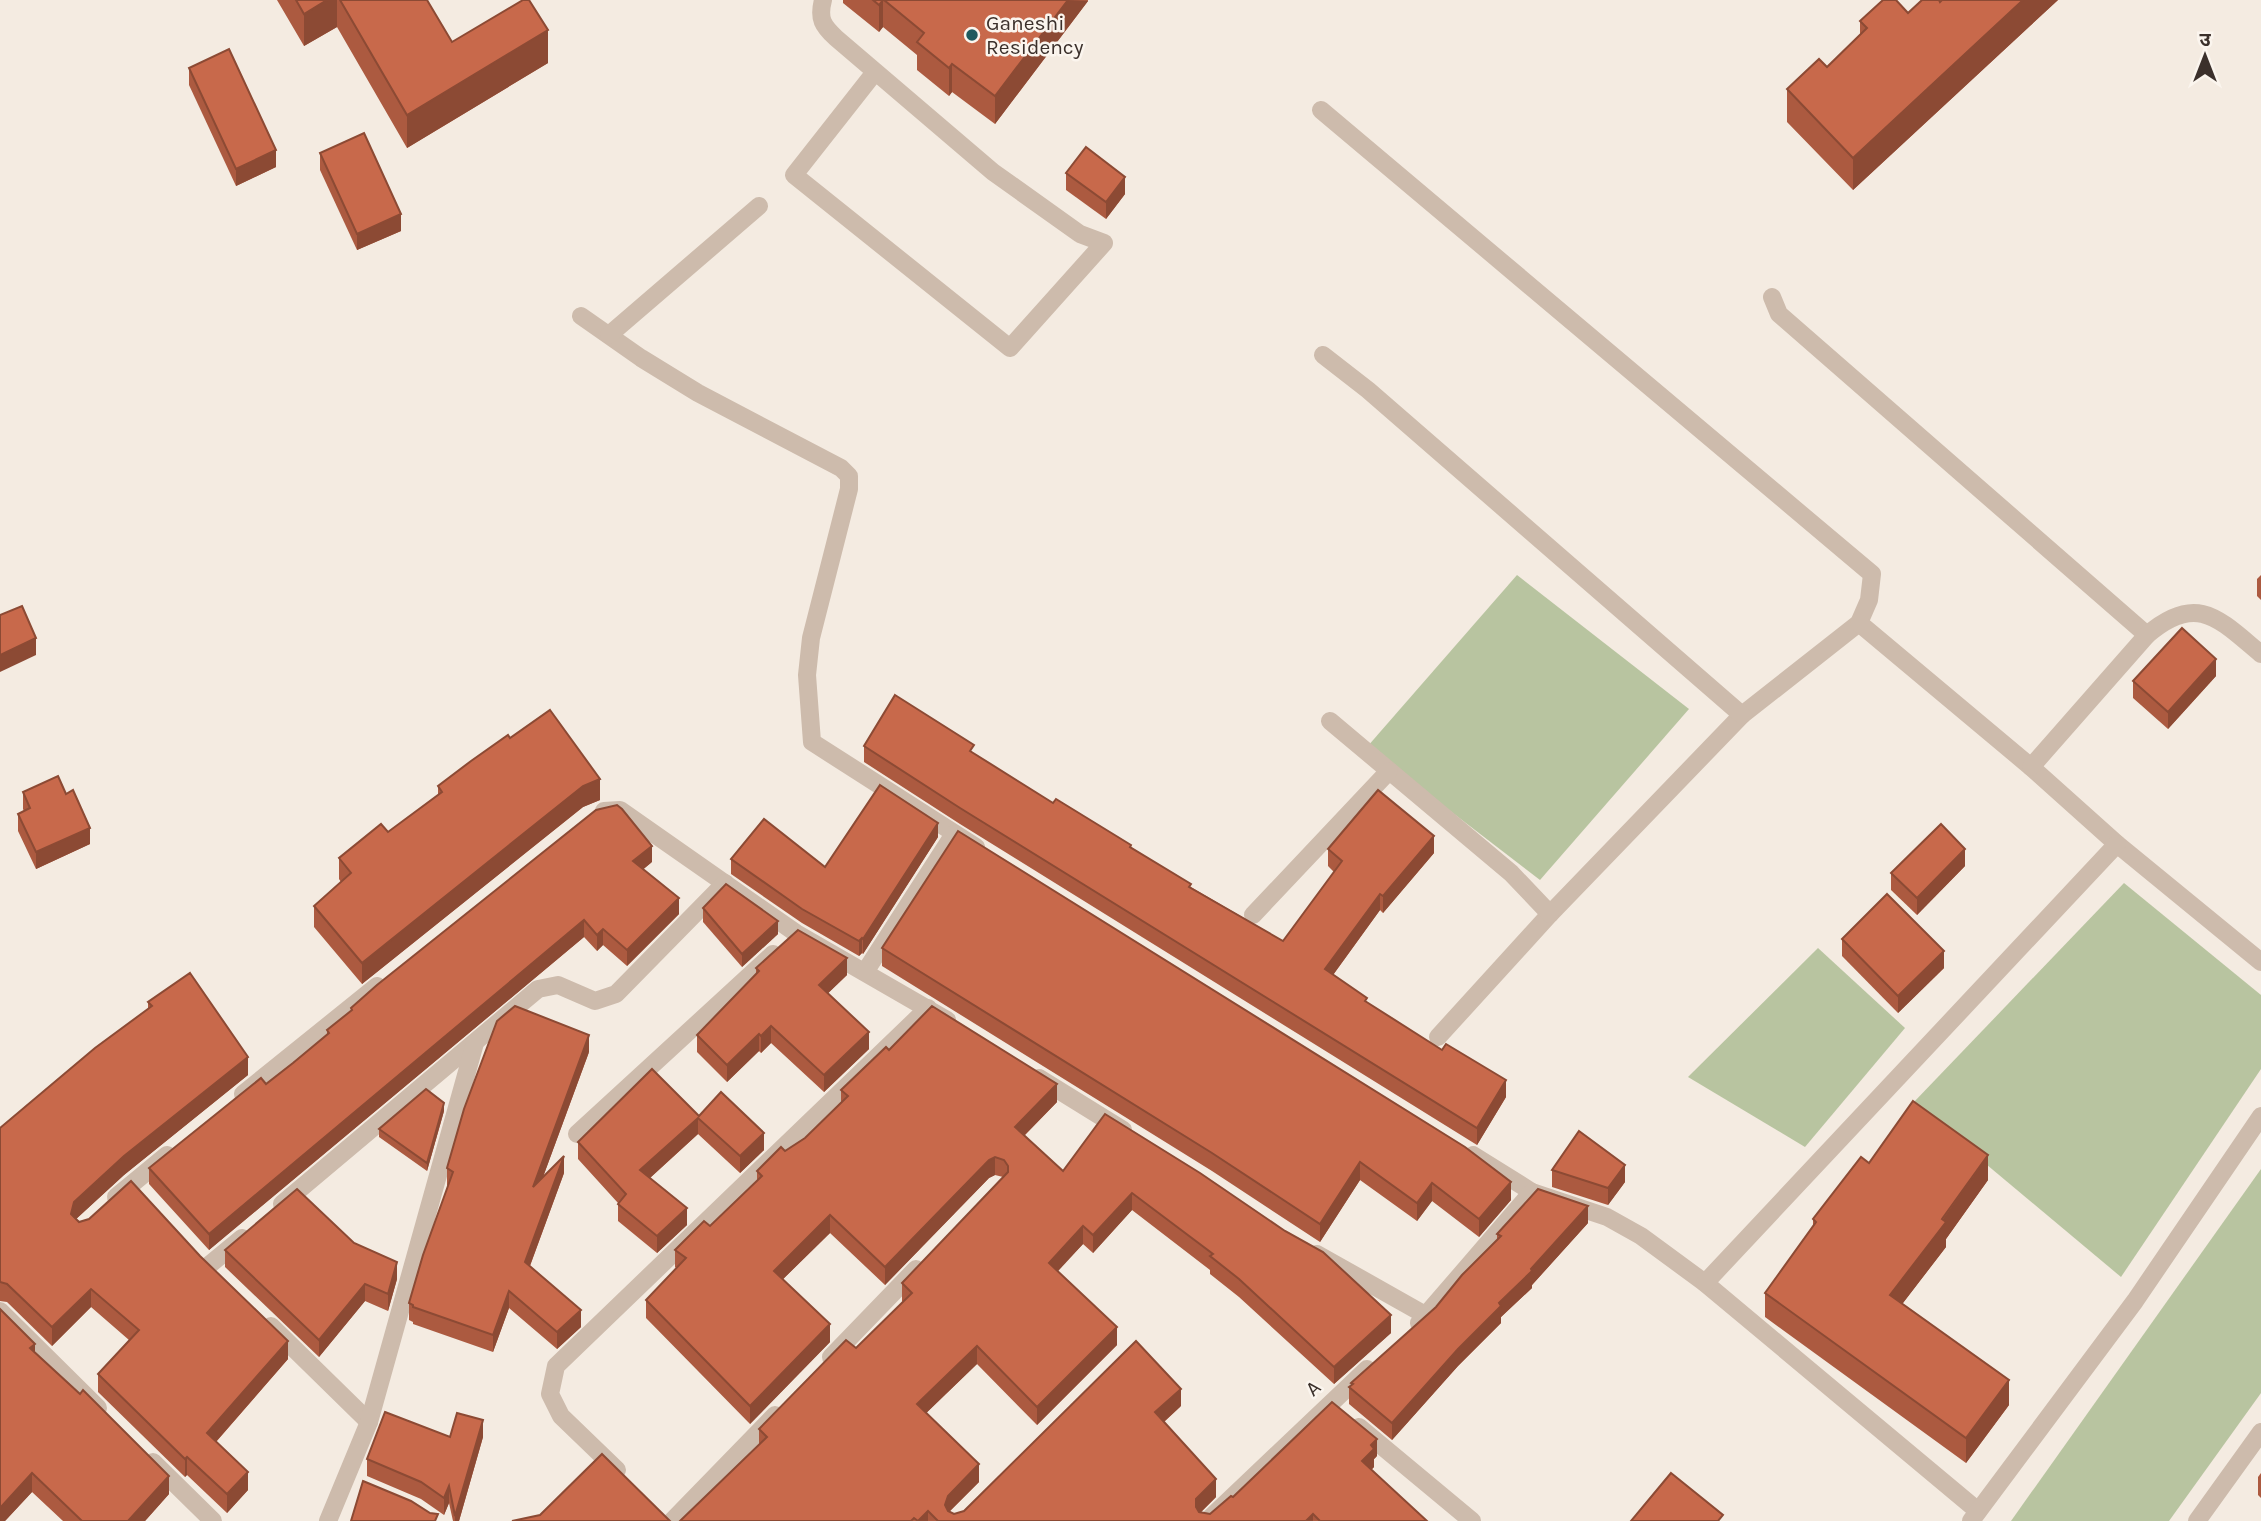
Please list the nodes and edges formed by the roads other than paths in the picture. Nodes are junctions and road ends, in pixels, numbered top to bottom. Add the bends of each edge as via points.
1 (823, 0) edge
2 (876, 72) junction
3 (1321, 110) dead end
4 (759, 206) dead end
5 (1772, 297) dead end
6 (581, 316) dead end
7 (608, 335) junction
8 (1323, 355) dead end
9 (1859, 623) junction
10 (2147, 635) junction
11 (2261, 654) edge
12 (1742, 715) junction
13 (1330, 721) dead end
14 (2031, 767) junction
15 (1389, 771) junction
16 (590, 816) edge
17 (954, 834) junction
18 (2117, 845) junction
19 (990, 856) edge
20 (725, 883) junction
21 (1550, 914) junction
22 (1253, 915) dead end
23 (796, 933) junction
24 (2261, 962) edge
25 (864, 972) junction
26 (394, 973) edge
27 (928, 1008) junction
28 (963, 1030) edge
29 (1438, 1037) dead end
30 (475, 1043) junction
31 (1020, 1066) edge
32 (230, 1104) edge
33 (2261, 1116) edge
34 (577, 1134) dead end
35 (1136, 1138) edge
36 (176, 1148) edge
37 (1461, 1148) edge
38 (1532, 1192) junction
39 (102, 1210) edge
40 (272, 1212) edge
41 (251, 1230) edge
42 (1303, 1245) edge
43 (930, 1255) edge
44 (209, 1266) edge
45 (1705, 1283) junction
46 (0, 1311) edge
47 (259, 1314) edge
48 (1427, 1316) junction
49 (1407, 1334) edge
50 (1378, 1360) edge
51 (816, 1373) edge
52 (787, 1403) edge
53 (1340, 1411) junction
54 (107, 1416) edge
55 (369, 1422) junction
56 (2261, 1432) edge
57 (145, 1454) edge
58 (630, 1483) edge
59 (1975, 1516) edge
60 (667, 1518) edge
61 (213, 1521) edge
62 (328, 1521) edge
63 (1207, 1521) edge
64 (1472, 1521) edge
65 (2197, 1521) edge

1 - 2 street via 823,26
2 - 2 street via 993,172 1080,234 1104,243 1010,348 794,175
3 - 9 street via 1871,574 1869,600
4 - 7 street
5 - 10 street via 1779,314
6 - 7 street
7 - 17 street via 698,393 849,476 811,638 807,675 812,741
8 - 12 street
9 - 12 street
9 - 14 street
10 - 11 street via 2166,619 2196,612 2219,619
10 - 14 street
12 - 21 street
13 - 15 street
14 - 18 street
15 - 21 street via 1511,873
15 - 22 street
16 - 20 street via 620,810
17 - 19 street
17 - 25 street
18 - 24 street
18 - 45 street
20 - 23 street
20 - 30 street via 616,994 595,1001 558,985 538,989
21 - 29 street
23 - 25 street
23 - 34 street
25 - 27 street
26 - 32 street
27 - 28 street
27 - 58 street via 556,1366 550,1394 561,1416
30 - 40 street
30 - 55 street
31 - 35 street
33 - 59 street via 2136,1301
36 - 39 street via 137,1187
37 - 38 street
38 - 45 street via 1607,1217
38 - 48 street
41 - 44 street
42 - 48 street
43 - 51 street
45 - 59 street
46 - 54 street
47 - 55 street
48 - 49 street
50 - 53 street, A
52 - 60 street
53 - 63 street, A
53 - 64 street
55 - 62 street via 351,1481
56 - 65 street
57 - 61 street

